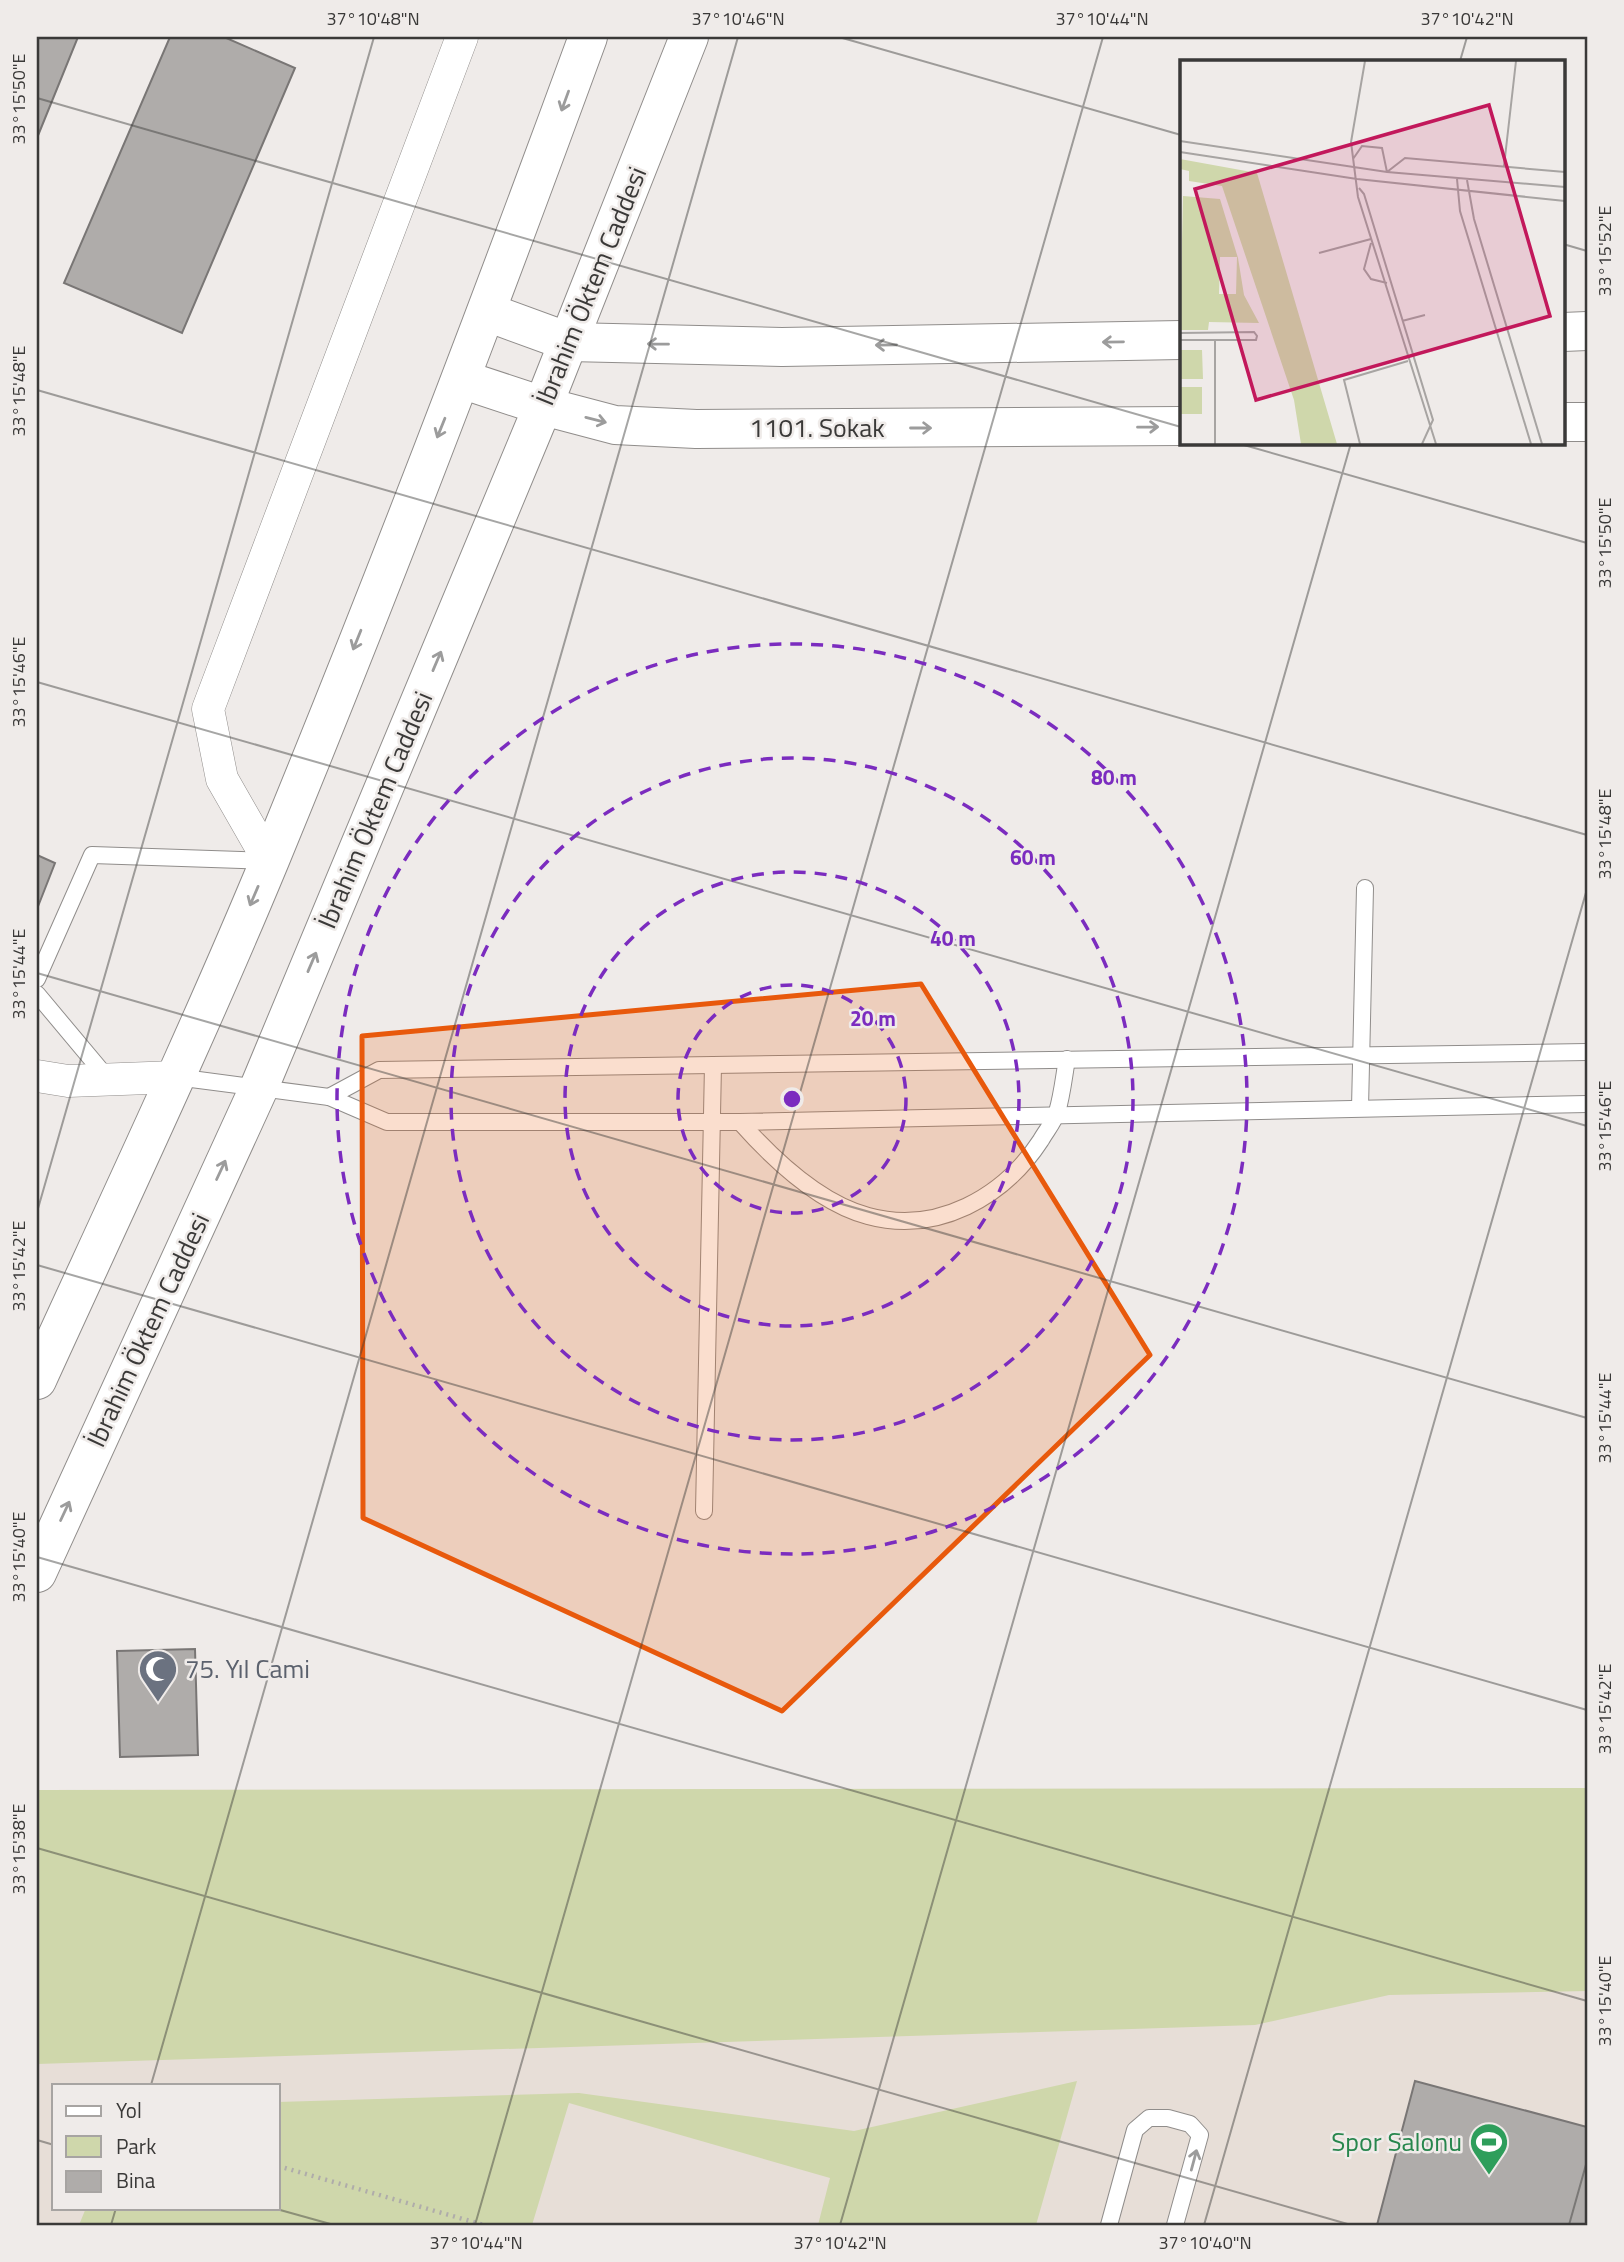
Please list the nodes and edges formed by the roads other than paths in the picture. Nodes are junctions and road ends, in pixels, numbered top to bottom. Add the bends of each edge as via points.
1 (462, 37) edge
2 (588, 37) edge
3 (689, 37) edge
4 (487, 312) junction
5 (1587, 331) edge
6 (1564, 332) edge
7 (1180, 340) edge
8 (569, 342) junction
9 (461, 379) junction
10 (543, 406) junction
11 (1564, 422) edge
12 (1587, 422) edge
13 (1180, 426) edge
14 (269, 861) junction
15 (1365, 888) dead end
16 (37, 979) edge
17 (37, 994) edge
18 (1587, 1052) edge
19 (1361, 1055) junction
20 (1067, 1059) junction
21 (713, 1065) junction
22 (37, 1076) edge
23 (176, 1077) junction
24 (109, 1080) junction
25 (258, 1090) junction
26 (329, 1097) junction
27 (1587, 1104) edge
28 (1360, 1108) junction
29 (1057, 1114) junction
30 (712, 1122) junction
31 (740, 1122) junction
32 (37, 1380) edge
33 (704, 1511) dead end
34 (37, 1573) edge
35 (1109, 2225) edge
36 (1175, 2225) edge

1 - 14 street via 208,709 222,779
2 -> 4 main road
3 - 8 main road, İbrahim Öktem Caddesi
4 - 8 main road
4 - 9 main road
5 - 6 main road
7 -> 8 main road via 782,347
8 - 10 main road, İbrahim Öktem Caddesi
9 - 10 main road, 1101. Sokak
9 -> 14 main road
10 -> 13 main road, 1101. Sokak via 615,425 696,429
25 -> 10 main road, İbrahim Öktem Caddesi
11 - 12 main road
14 - 16 lane via 92,855
14 -> 23 main road
15 - 19 lane
17 - 24 lane
18 - 19 lane
19 - 20 lane
19 - 28 lane
20 - 21 lane
20 - 29 lane
21 - 26 lane via 379,1070
21 - 30 lane
22 - 24 street
23 - 24 street
23 - 25 lane
23 - 32 main road
25 - 26 lane
34 -> 25 main road, İbrahim Öktem Caddesi
26 - 30 lane via 387,1122
27 - 28 lane
28 - 29 lane
29 - 31 lane
29 - 31 lane via 1027,1161 995,1192 954,1212 913,1223 866,1216 821,1194 770,1157
30 - 31 lane
30 - 33 lane
36 -> 35 lane via 1200,2136 1190,2124 1168,2118 1149,2118 1135,2130

